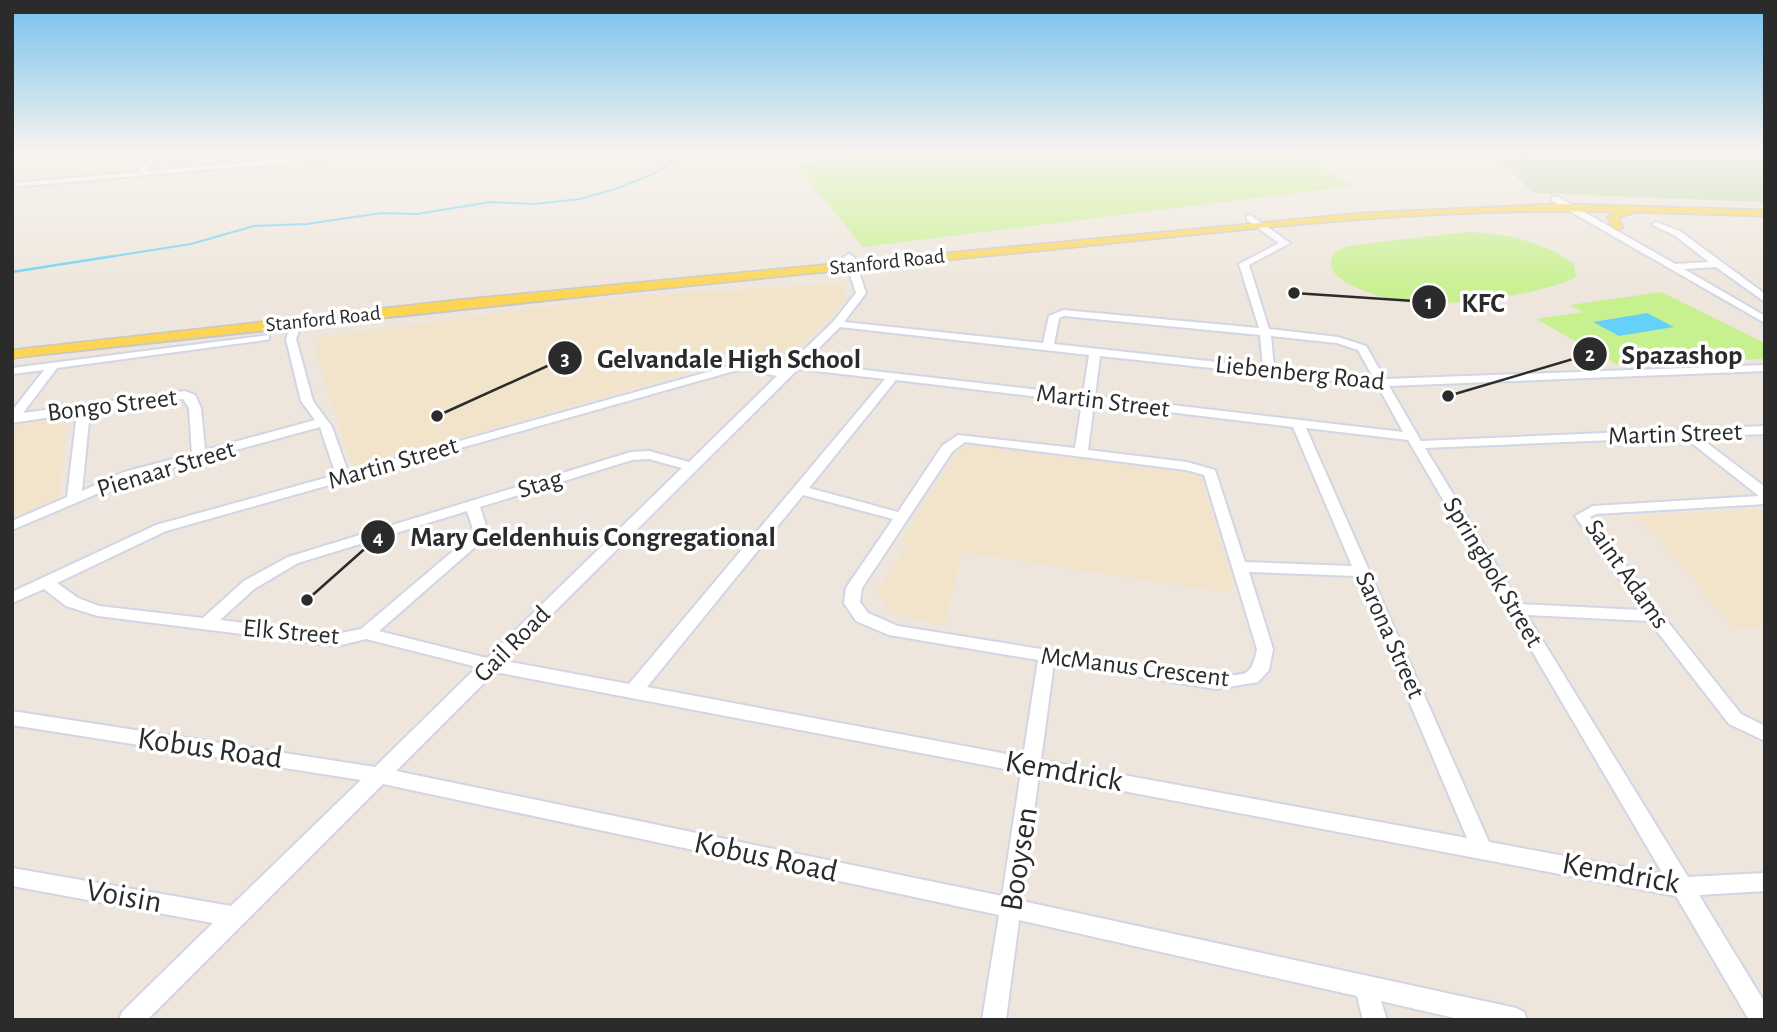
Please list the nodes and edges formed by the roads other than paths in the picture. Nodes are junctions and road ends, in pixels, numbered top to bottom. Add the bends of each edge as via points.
1 (1564, 202) junction
2 (1765, 205) edge
3 (1581, 207) junction
4 (1652, 209) junction
5 (1765, 213) edge
6 (1255, 222) junction
7 (1656, 225) dead end
8 (1618, 227) junction
9 (852, 261) junction
10 (1718, 264) junction
11 (1686, 266) junction
12 (1672, 267) junction
13 (1765, 299) edge
14 (1765, 311) edge
15 (1765, 320) edge
16 (298, 322) junction
17 (837, 324) junction
18 (1265, 332) junction
19 (265, 337) dead end
20 (12, 343) edge
21 (1048, 346) junction
22 (1095, 351) junction
23 (12, 354) edge
24 (53, 366) junction
25 (1765, 368) edge
26 (789, 370) junction
27 (1269, 370) junction
28 (12, 371) edge
29 (893, 377) junction
30 (1381, 383) junction
31 (1089, 399) junction
32 (84, 407) junction
33 (13, 418) edge
34 (323, 422) junction
35 (1298, 424) junction
36 (1765, 430) edge
37 (1688, 434) junction
38 (1414, 441) junction
39 (1081, 452) junction
40 (199, 457) junction
41 (692, 467) junction
42 (343, 477) junction
43 (800, 490) junction
44 (1765, 494) edge
45 (74, 499) junction
46 (1765, 500) edge
47 (472, 505) junction
48 (900, 517) junction
49 (12, 526) edge
50 (1239, 567) junction
51 (1362, 571) junction
52 (45, 582) junction
53 (12, 598) edge
54 (1516, 609) junction
55 (1654, 616) junction
56 (206, 624) junction
57 (366, 632) junction
58 (1047, 656) junction
59 (491, 665) junction
60 (633, 691) junction
61 (12, 718) edge
62 (1765, 734) edge
63 (1033, 766) junction
64 (379, 775) junction
65 (1481, 847) junction
66 (12, 877) edge
67 (1765, 882) edge
68 (1680, 887) junction
69 (1011, 908) junction
70 (235, 917) junction
71 (1366, 989) junction
72 (130, 1020) edge
73 (994, 1020) edge
74 (1375, 1020) edge
75 (1516, 1020) edge
76 (1762, 1020) edge

1 - 2 main road, Stanford Road
1 - 3 main road, Stanford Road
1 - 6 main road, Stanford Road via 1411,204
1 - 12 street
3 - 4 main road, Stanford Road
3 - 8 street
4 - 5 main road, Stanford Road
4 - 8 main road via 1614,215
6 - 9 main road, Stanford Road
6 - 18 street via 1285,243 1244,264
7 - 10 street via 1677,233
8 - 11 street
9 - 16 main road, Stanford Road
9 - 17 street, Gail Road via 862,293
9 - 20 main road, Stanford Road via 328,307
10 - 11 street
10 - 13 street
11 - 12 street
11 - 14 street
12 - 15 street
16 - 23 main road, Stanford Road
16 - 34 street via 291,339 299,371 307,401
17 - 21 street, Liebenberg Road
17 - 26 street, Gail Road
18 - 21 street, Springbok Street via 1063,313 1054,316
18 - 27 street
18 - 30 street, Springbok Street via 1357,345
19 - 24 street, Stanford Road
21 - 22 street, Liebenberg Road
22 - 27 street, Liebenberg Road
22 - 31 street
24 - 28 street, Stanford Road
24 - 33 street
25 - 30 street, Liebenberg Road
26 - 29 street, Martin Street
26 - 41 street, Gail Road
26 - 42 street, Martin Street via 733,368
27 - 30 street, Liebenberg Road
29 - 31 street, Martin Street
29 - 43 street
30 - 38 street, Springbok Street
31 - 35 street, Martin Street
31 - 39 street
32 - 33 street, Bongo Street
32 - 40 street, Bongo Street via 190,396
32 - 45 street
34 - 40 street, Pienaar Street
34 - 42 street
35 - 38 street, Martin Street
35 - 51 street, Sarona Street
36 - 37 street, Martin Street
37 - 38 street, Martin Street
37 - 44 street
38 - 54 street, Springbok Street
39 - 48 street, McManus Crescent via 957,440
39 - 50 street, McManus Crescent via 1210,473
40 - 45 street, Pienaar Street via 129,475
41 - 47 street, Stag via 655,456 631,456
41 - 59 street, Gail Road
42 - 52 street, Martin Street via 161,528
43 - 48 street
43 - 60 street
45 - 49 street, Pienaar Street
46 - 55 street, Saint Adams via 1584,513 1583,520
47 - 56 street, Stag via 285,563 249,585
47 - 57 street, Elk Street via 480,529 470,544
48 - 58 street, McManus Crescent via 854,589 852,603 862,618 895,631
50 - 51 street
50 - 58 street, McManus Crescent via 1265,649 1261,670 1252,678 1216,683
51 - 65 street, Sarona Street
52 - 53 street, Martin Street
52 - 56 street, Elk Street via 87,609
54 - 55 street
54 - 68 street, Springbok Street
55 - 62 street, Saint Adams via 1735,719
56 - 57 street, Elk Street via 320,640
57 - 59 street, Kemdrick
58 - 63 street, Booysen
59 - 60 street, Kemdrick
59 - 64 street, Gail Road
60 - 63 street, Kemdrick
61 - 64 street, Kobus Road
63 - 65 street, Kemdrick
63 - 69 street, Booysen
64 - 69 street, Kobus Road
64 - 70 street, Gail Road
65 - 68 street, Kemdrick
66 - 70 street, Voisin
67 - 68 street, Kemdrick
68 - 76 street, Springbok Street
69 - 71 street, Kobus Road
69 - 73 street, Booysen
70 - 72 street, Gail Road
71 - 74 street
71 - 75 street, Kobus Road

